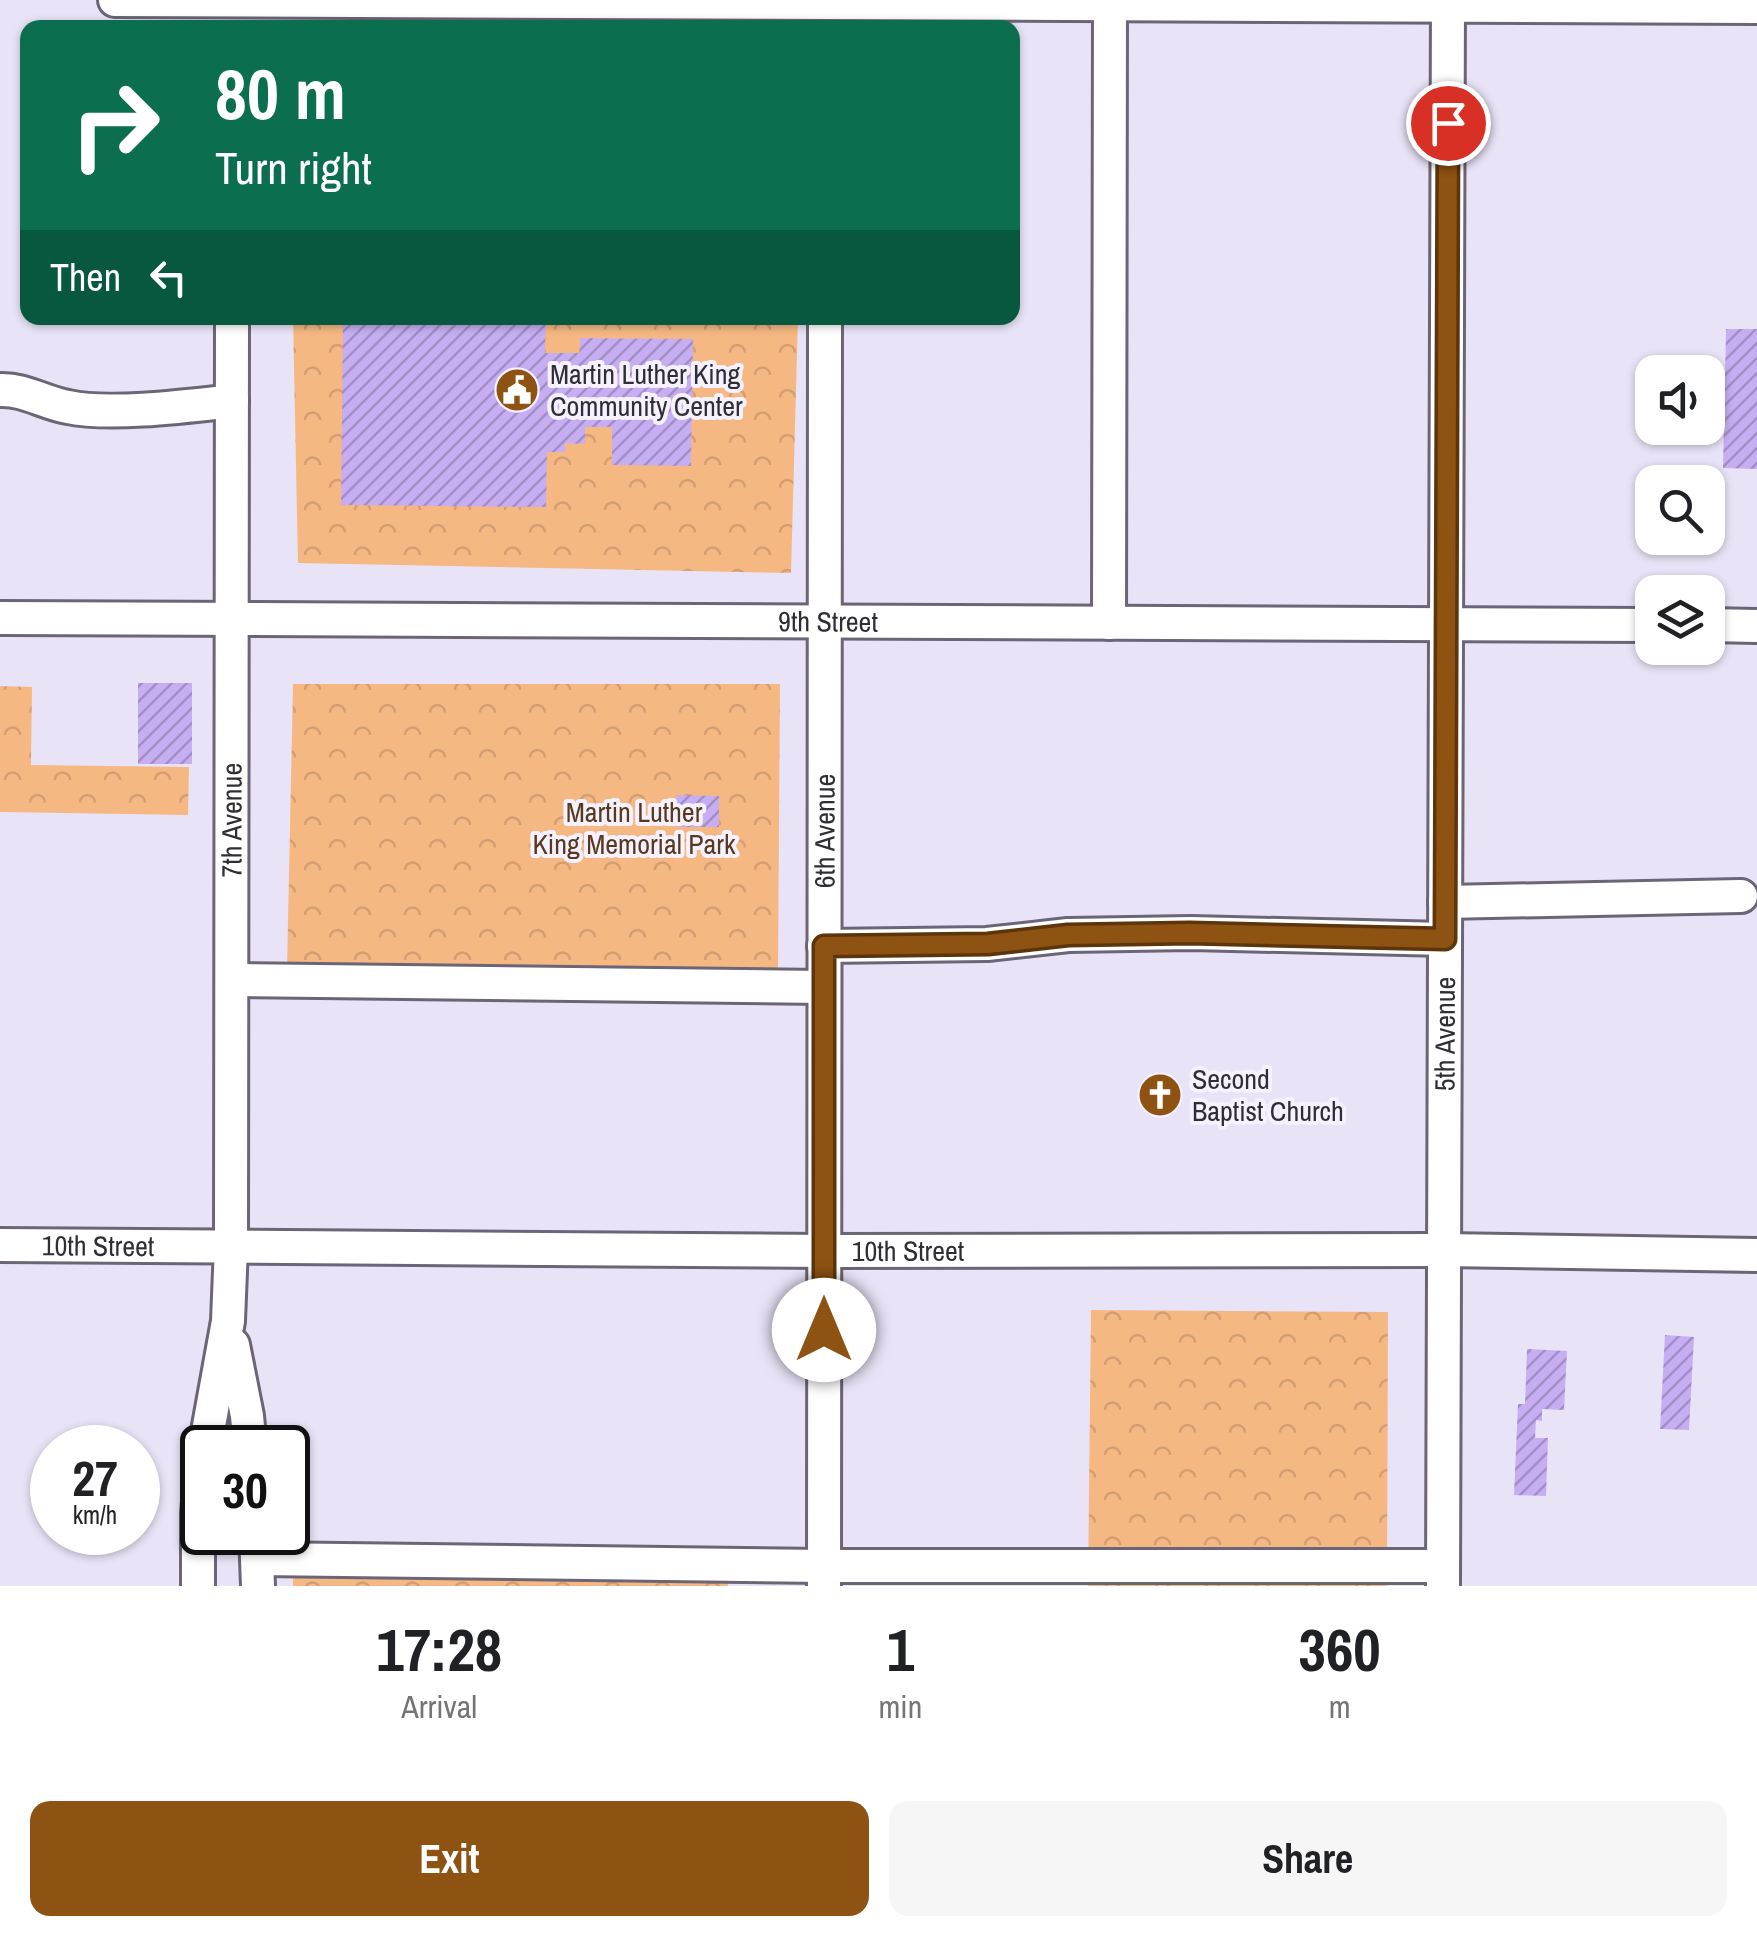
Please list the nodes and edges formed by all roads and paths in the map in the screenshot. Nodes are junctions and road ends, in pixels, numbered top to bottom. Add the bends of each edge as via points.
1 (116, 0) edge
2 (1110, 4) junction
3 (1448, 4) edge
4 (1757, 7) edge
5 (232, 10) edge
6 (828, 10) edge
7 (232, 325) edge
8 (825, 325) edge
9 (0, 390) edge
10 (232, 401) junction
11 (0, 618) edge
12 (232, 620) junction
13 (825, 622) junction
14 (1109, 623) junction
15 (1446, 624) junction
16 (1635, 625) edge
17 (1725, 625) edge
18 (1757, 626) edge
19 (1741, 896) dead end
20 (1445, 902) junction
21 (1445, 939) junction
22 (824, 946) junction
23 (232, 980) junction
24 (824, 987) junction
25 (0, 1245) edge
26 (230, 1246) junction
27 (1443, 1250) junction
28 (824, 1251) junction
29 (1757, 1255) edge
30 (228, 1321) junction
31 (209, 1425) edge
32 (248, 1425) edge
33 (198, 1555) edge
34 (258, 1559) edge
35 (824, 1576) edge
36 (1443, 1576) edge
37 (198, 1586) edge

1 - 5 street
2 - 3 street
2 - 6 street
2 - 14 street
3 - 4 street
3 - 15 street, 5th Avenue
5 - 6 street
7 - 10 street, 7th Avenue
8 - 13 street, 6th Avenue
9 - 10 street via 86,409
10 - 12 street, 7th Avenue
11 - 12 street, 9th Street
12 - 13 street, 9th Street
12 - 23 street, 7th Avenue
13 - 14 street, 9th Street
13 - 22 street, 6th Avenue
14 - 15 street, 9th Street
15 - 16 street, 9th Street
15 - 20 street, 5th Avenue
17 - 18 street
19 - 20 street
20 - 21 street, 5th Avenue
21 - 22 street via 1190,933
21 - 27 street, 5th Avenue
22 - 24 street, 6th Avenue
23 - 24 street
23 - 26 street, 7th Avenue
24 - 28 street, 6th Avenue
25 - 26 street, 10th Street
26 - 28 street, 10th Street
26 - 30 street, 7th Avenue
27 - 28 street, 10th Street
27 - 29 street, 10th Street
27 - 36 street, 5th Avenue
28 - 35 street, 6th Avenue
30 - 31 street, 7th Avenue
30 - 32 street, 7th Avenue
33 - 37 street
34 - 35 street
35 - 36 street

